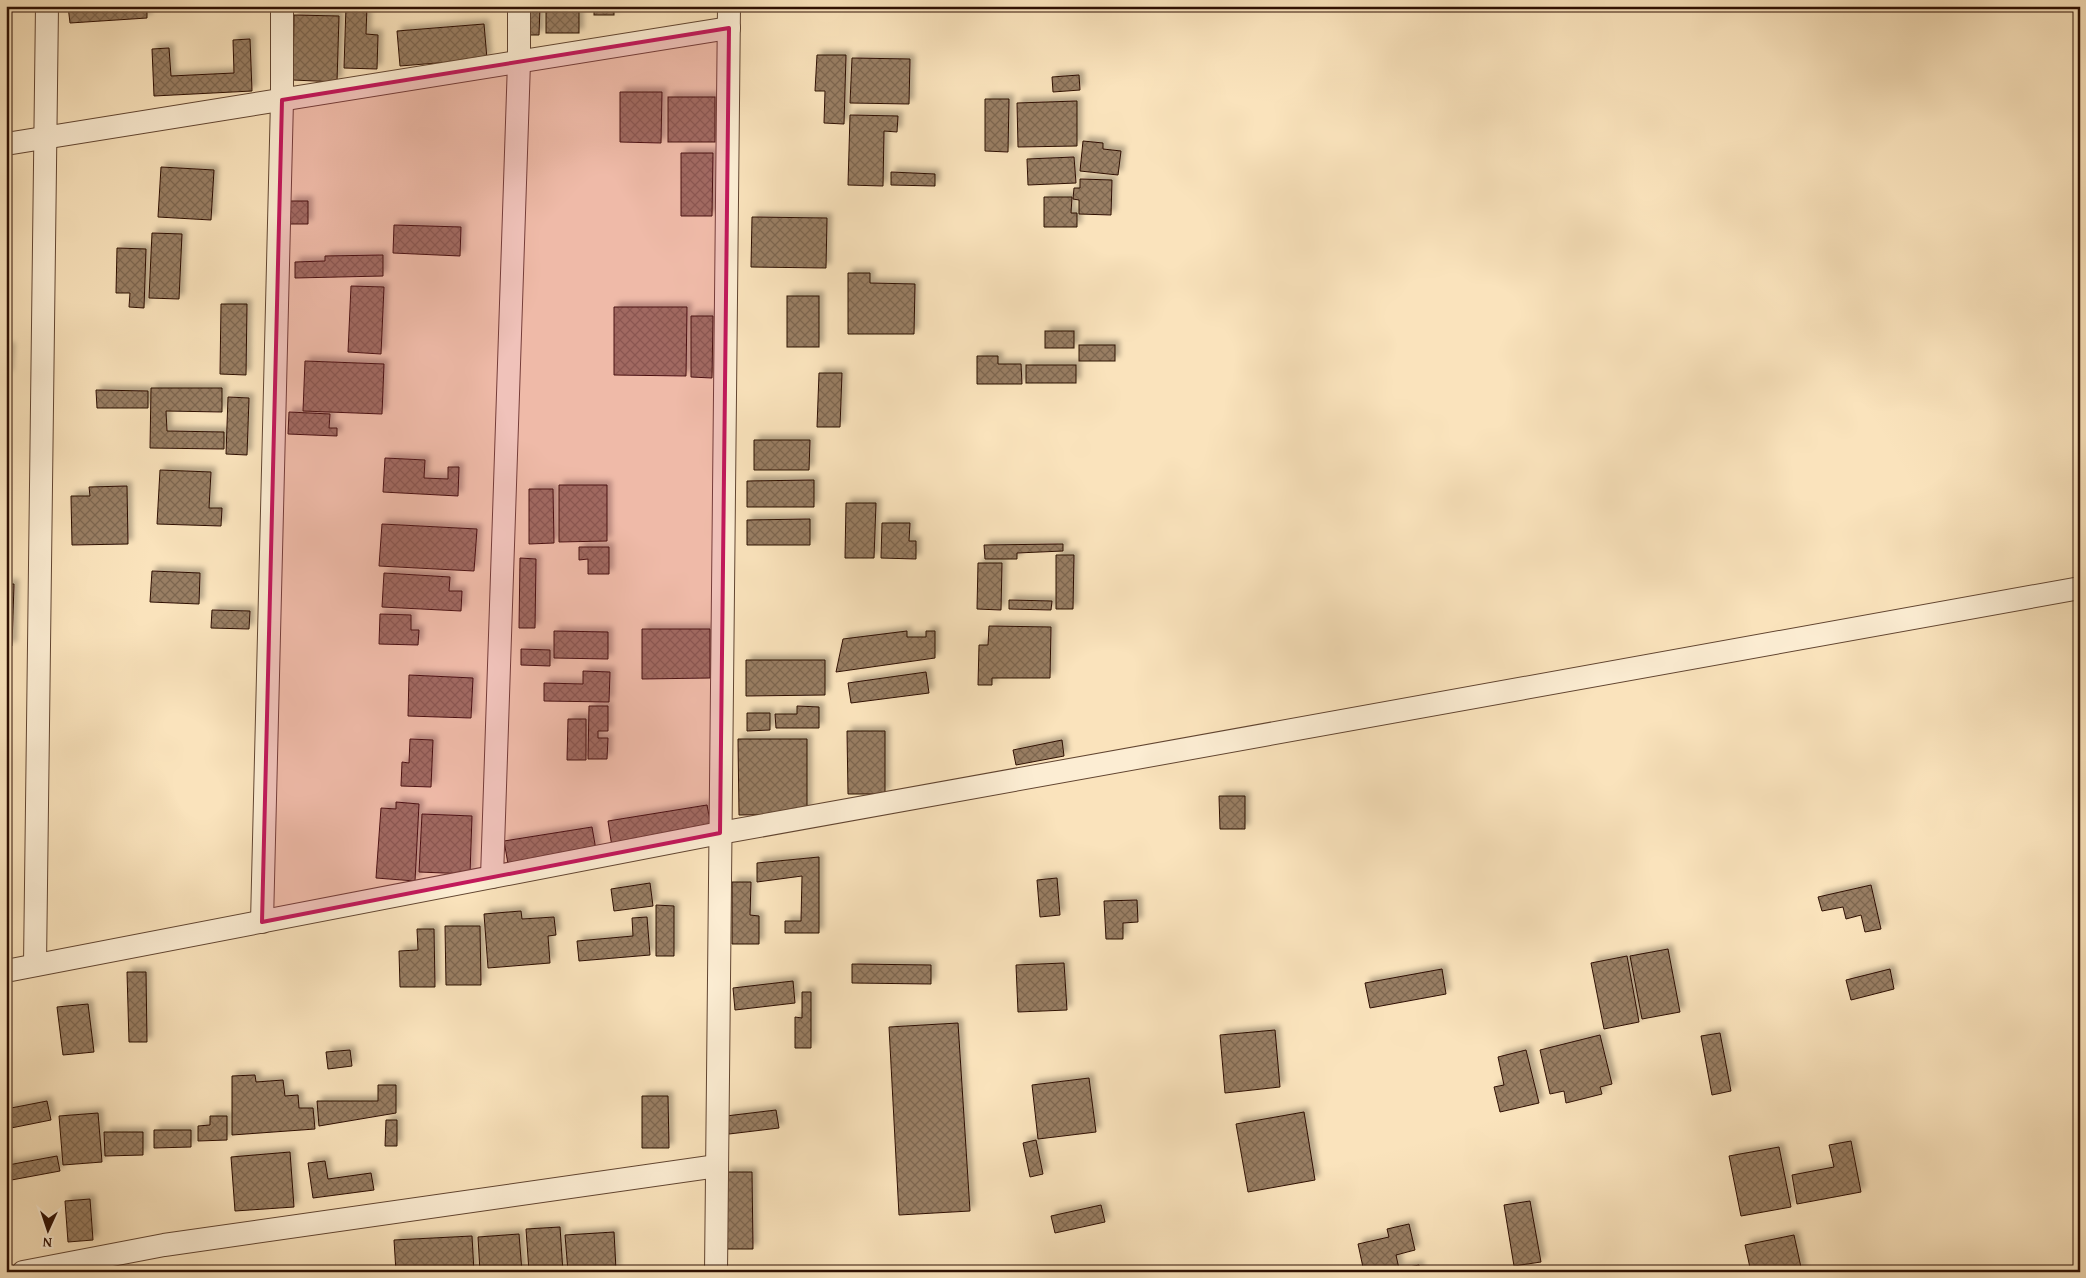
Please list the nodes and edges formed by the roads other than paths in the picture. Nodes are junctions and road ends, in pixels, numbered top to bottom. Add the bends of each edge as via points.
1 (47, 6) edge
2 (282, 6) edge
3 (519, 6) edge
4 (730, 17) edge
5 (519, 62) junction
6 (282, 100) junction
7 (45, 138) junction
8 (6, 144) edge
9 (2080, 588) edge
10 (720, 833) junction
11 (492, 877) junction
12 (262, 922) junction
13 (35, 965) junction
14 (6, 971) edge
15 (717, 1166) junction
16 (23, 1272) edge
17 (716, 1272) edge

1 - 7 street
2 - 6 street
3 - 5 street
4 - 5 street
4 - 10 street
5 - 6 street
5 - 11 street
6 - 7 street
6 - 12 street
7 - 8 street
7 - 13 street
9 - 10 street
10 - 11 street
10 - 15 street
11 - 12 street
12 - 13 street
13 - 14 street
15 - 16 street via 164,1245
15 - 17 street

